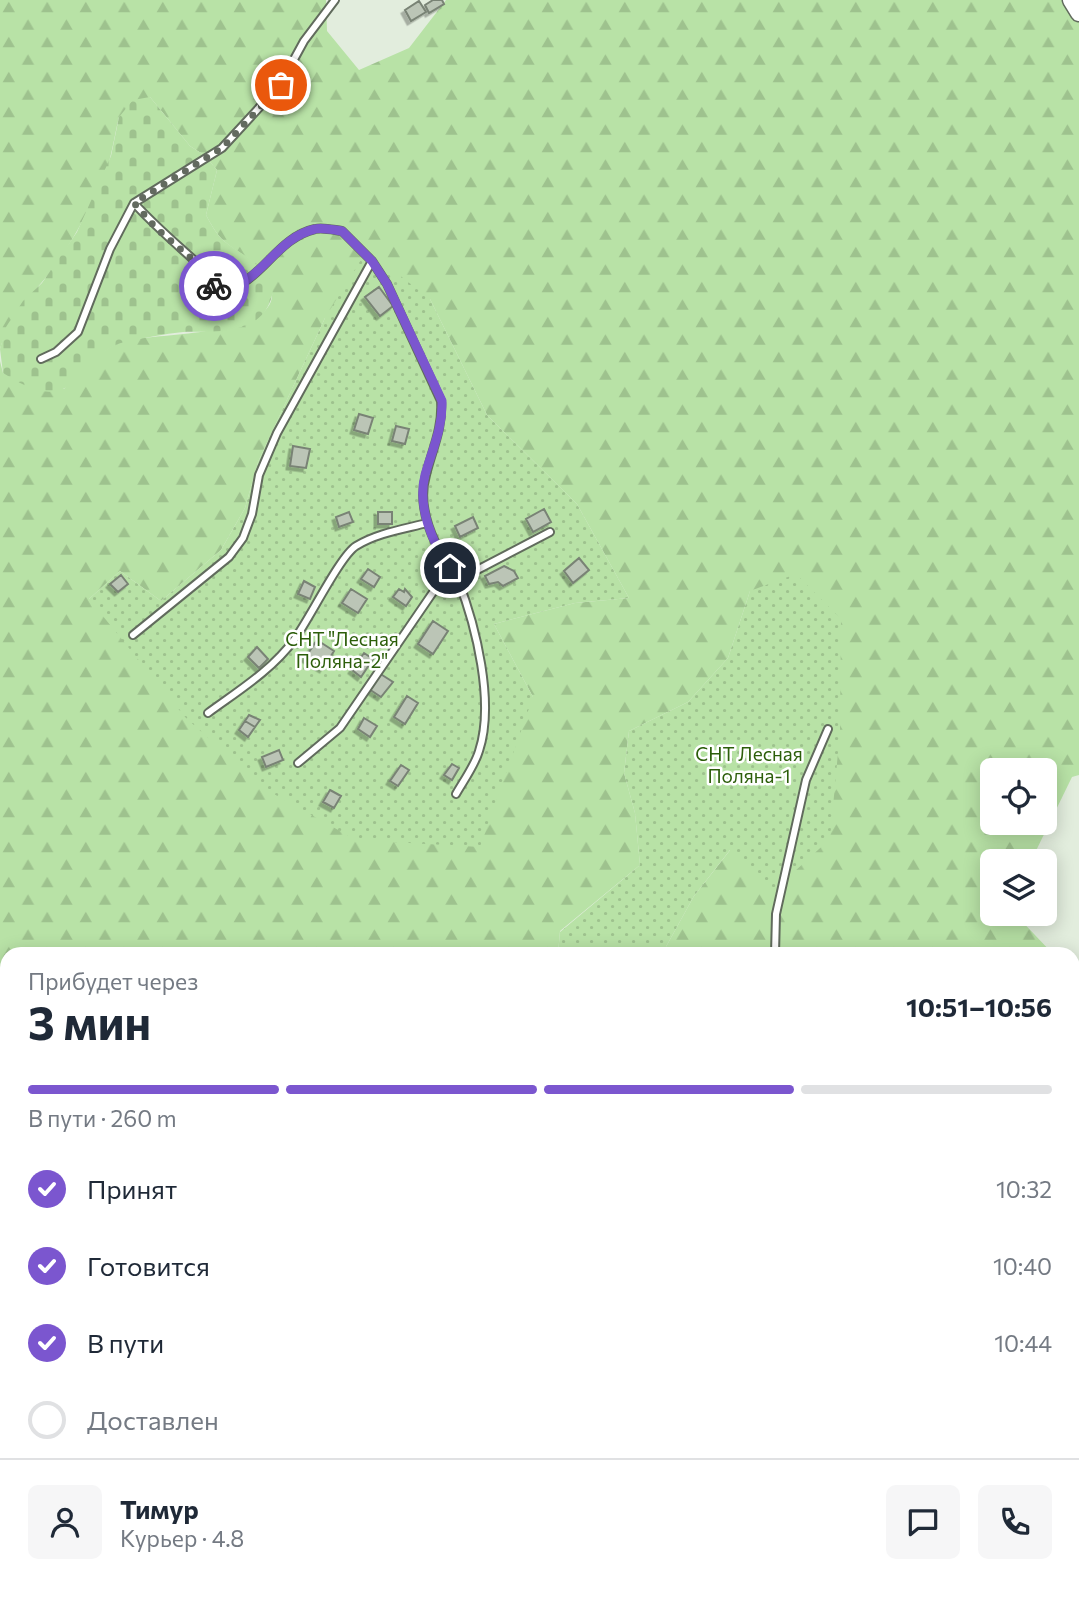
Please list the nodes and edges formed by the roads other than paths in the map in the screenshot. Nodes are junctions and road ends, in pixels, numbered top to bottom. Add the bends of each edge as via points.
1 (335, 0) edge
2 (1071, 0) edge
3 (1079, 13) edge
4 (134, 203) junction
5 (372, 261) junction
6 (41, 359) dead end
7 (427, 523) junction
8 (550, 532) dead end
9 (458, 580) junction
10 (133, 635) dead end
11 (208, 713) dead end
12 (828, 729) dead end
13 (298, 763) dead end
14 (456, 794) dead end
15 (775, 947) edge

1 - 4 lane via 304,41 281,85 222,148
2 - 3 street
4 - 5 lane via 220,291 243,284 286,244 315,229 342,231
4 - 6 lane via 110,249 78,332
5 - 7 lane via 442,401 442,420 424,479
5 - 10 lane via 277,433 259,475 253,514 243,538 229,557
7 - 9 lane
7 - 11 lane via 354,547 293,642 261,674
8 - 9 lane
9 - 13 lane via 440,582 340,728
9 - 14 lane via 478,645 485,722 479,752
12 - 15 lane via 806,780 776,914

